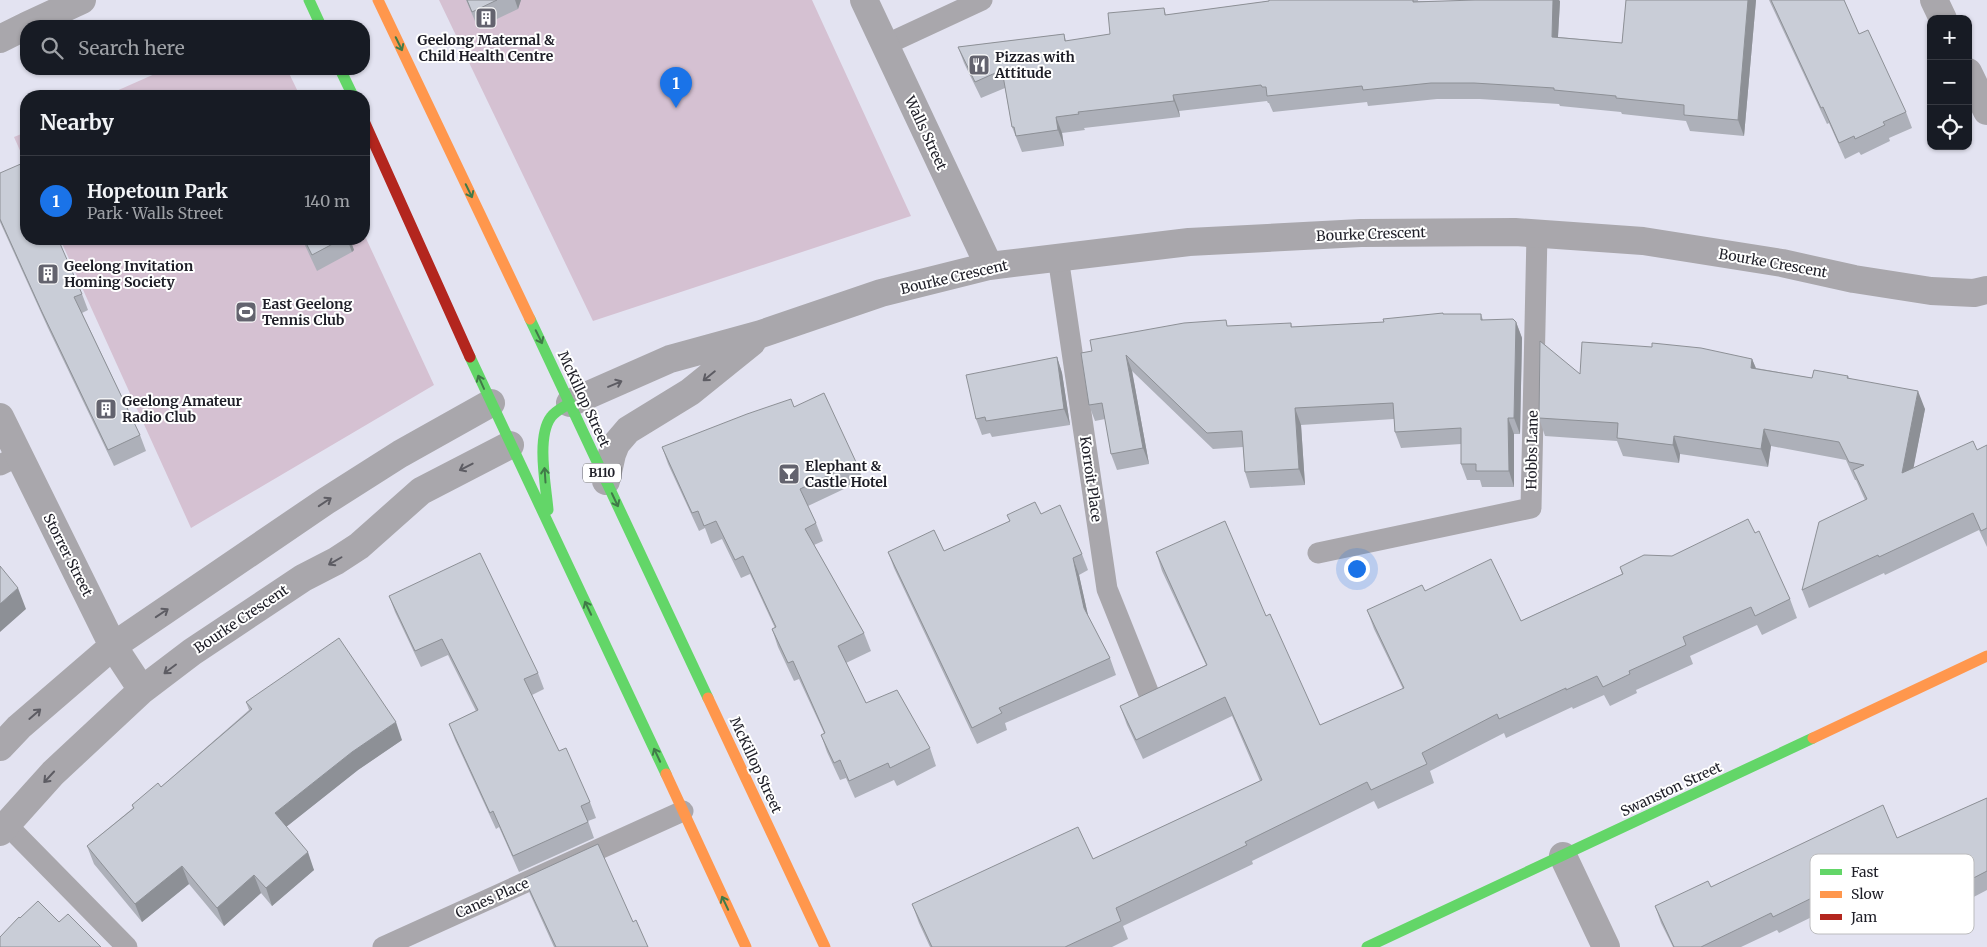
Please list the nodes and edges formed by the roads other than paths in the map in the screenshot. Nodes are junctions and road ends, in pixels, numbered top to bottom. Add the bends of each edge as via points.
1 (82, 0) edge
2 (309, 0) edge
3 (378, 0) edge
4 (864, 0) edge
5 (982, 0) edge
6 (1934, 0) edge
7 (1941, 15) edge
8 (39, 20) edge
9 (318, 20) edge
10 (20, 29) edge
11 (0, 39) edge
12 (885, 45) junction
13 (343, 75) edge
14 (1972, 80) edge
15 (350, 90) edge
16 (1987, 111) edge
17 (370, 134) edge
18 (1537, 234) junction
19 (1058, 257) junction
20 (989, 266) junction
21 (1987, 290) edge
22 (761, 334) junction
23 (491, 403) junction
24 (570, 403) junction
25 (0, 417) edge
26 (510, 446) junction
27 (9, 461) edge
28 (606, 482) junction
29 (549, 524) junction
30 (1318, 553) dead end
31 (113, 646) junction
32 (1987, 656) edge
33 (142, 690) junction
34 (1149, 694) edge
35 (0, 747) edge
36 (683, 811) junction
37 (2, 824) edge
38 (1563, 856) junction
39 (127, 947) edge
40 (383, 947) edge
41 (746, 947) edge
42 (825, 947) edge
43 (1367, 947) edge
44 (1606, 947) edge

1 - 8 street
2 - 9 main road
3 -> 24 main road, McKillop Street / B110
4 - 12 street, Walls Street
5 - 12 lane
6 - 7 street
10 - 11 street
12 - 20 street, Walls Street
13 - 15 main road
14 - 16 street
23 -> 17 main road
18 - 19 street, Bourke Crescent via 1361,233 1189,242
18 - 21 street, Bourke Crescent via 1643,241 1931,291
18 - 30 lane, Hobbs Lane via 1531,508
19 - 20 street, Bourke Crescent
19 - 34 lane, Korroit Place via 1107,589
20 - 22 street, Bourke Crescent via 881,294
24 -> 22 street, Bourke Crescent via 670,359
22 -> 28 street, Bourke Crescent via 690,392 628,430 616,444
23 - 26 main road
31 -> 23 street via 326,501 400,454
24 - 28 main road, McKillop Street / B110
29 -> 24 main road via 545,432 552,416
25 - 27 street, Storrer Street
26 - 29 main road
26 -> 33 street, Bourke Crescent via 421,491 359,546 258,607
27 - 31 street, Storrer Street
28 -> 42 main road, McKillop Street / B110
36 -> 29 main road
31 - 33 street, Storrer Street
35 -> 31 street
32 - 38 main road, Swanston Street
33 -> 37 street, Bourke Crescent
36 - 40 lane, Canes Place
41 -> 36 main road
37 - 39 lane
38 - 43 main road, Swanston Street
38 - 44 street

